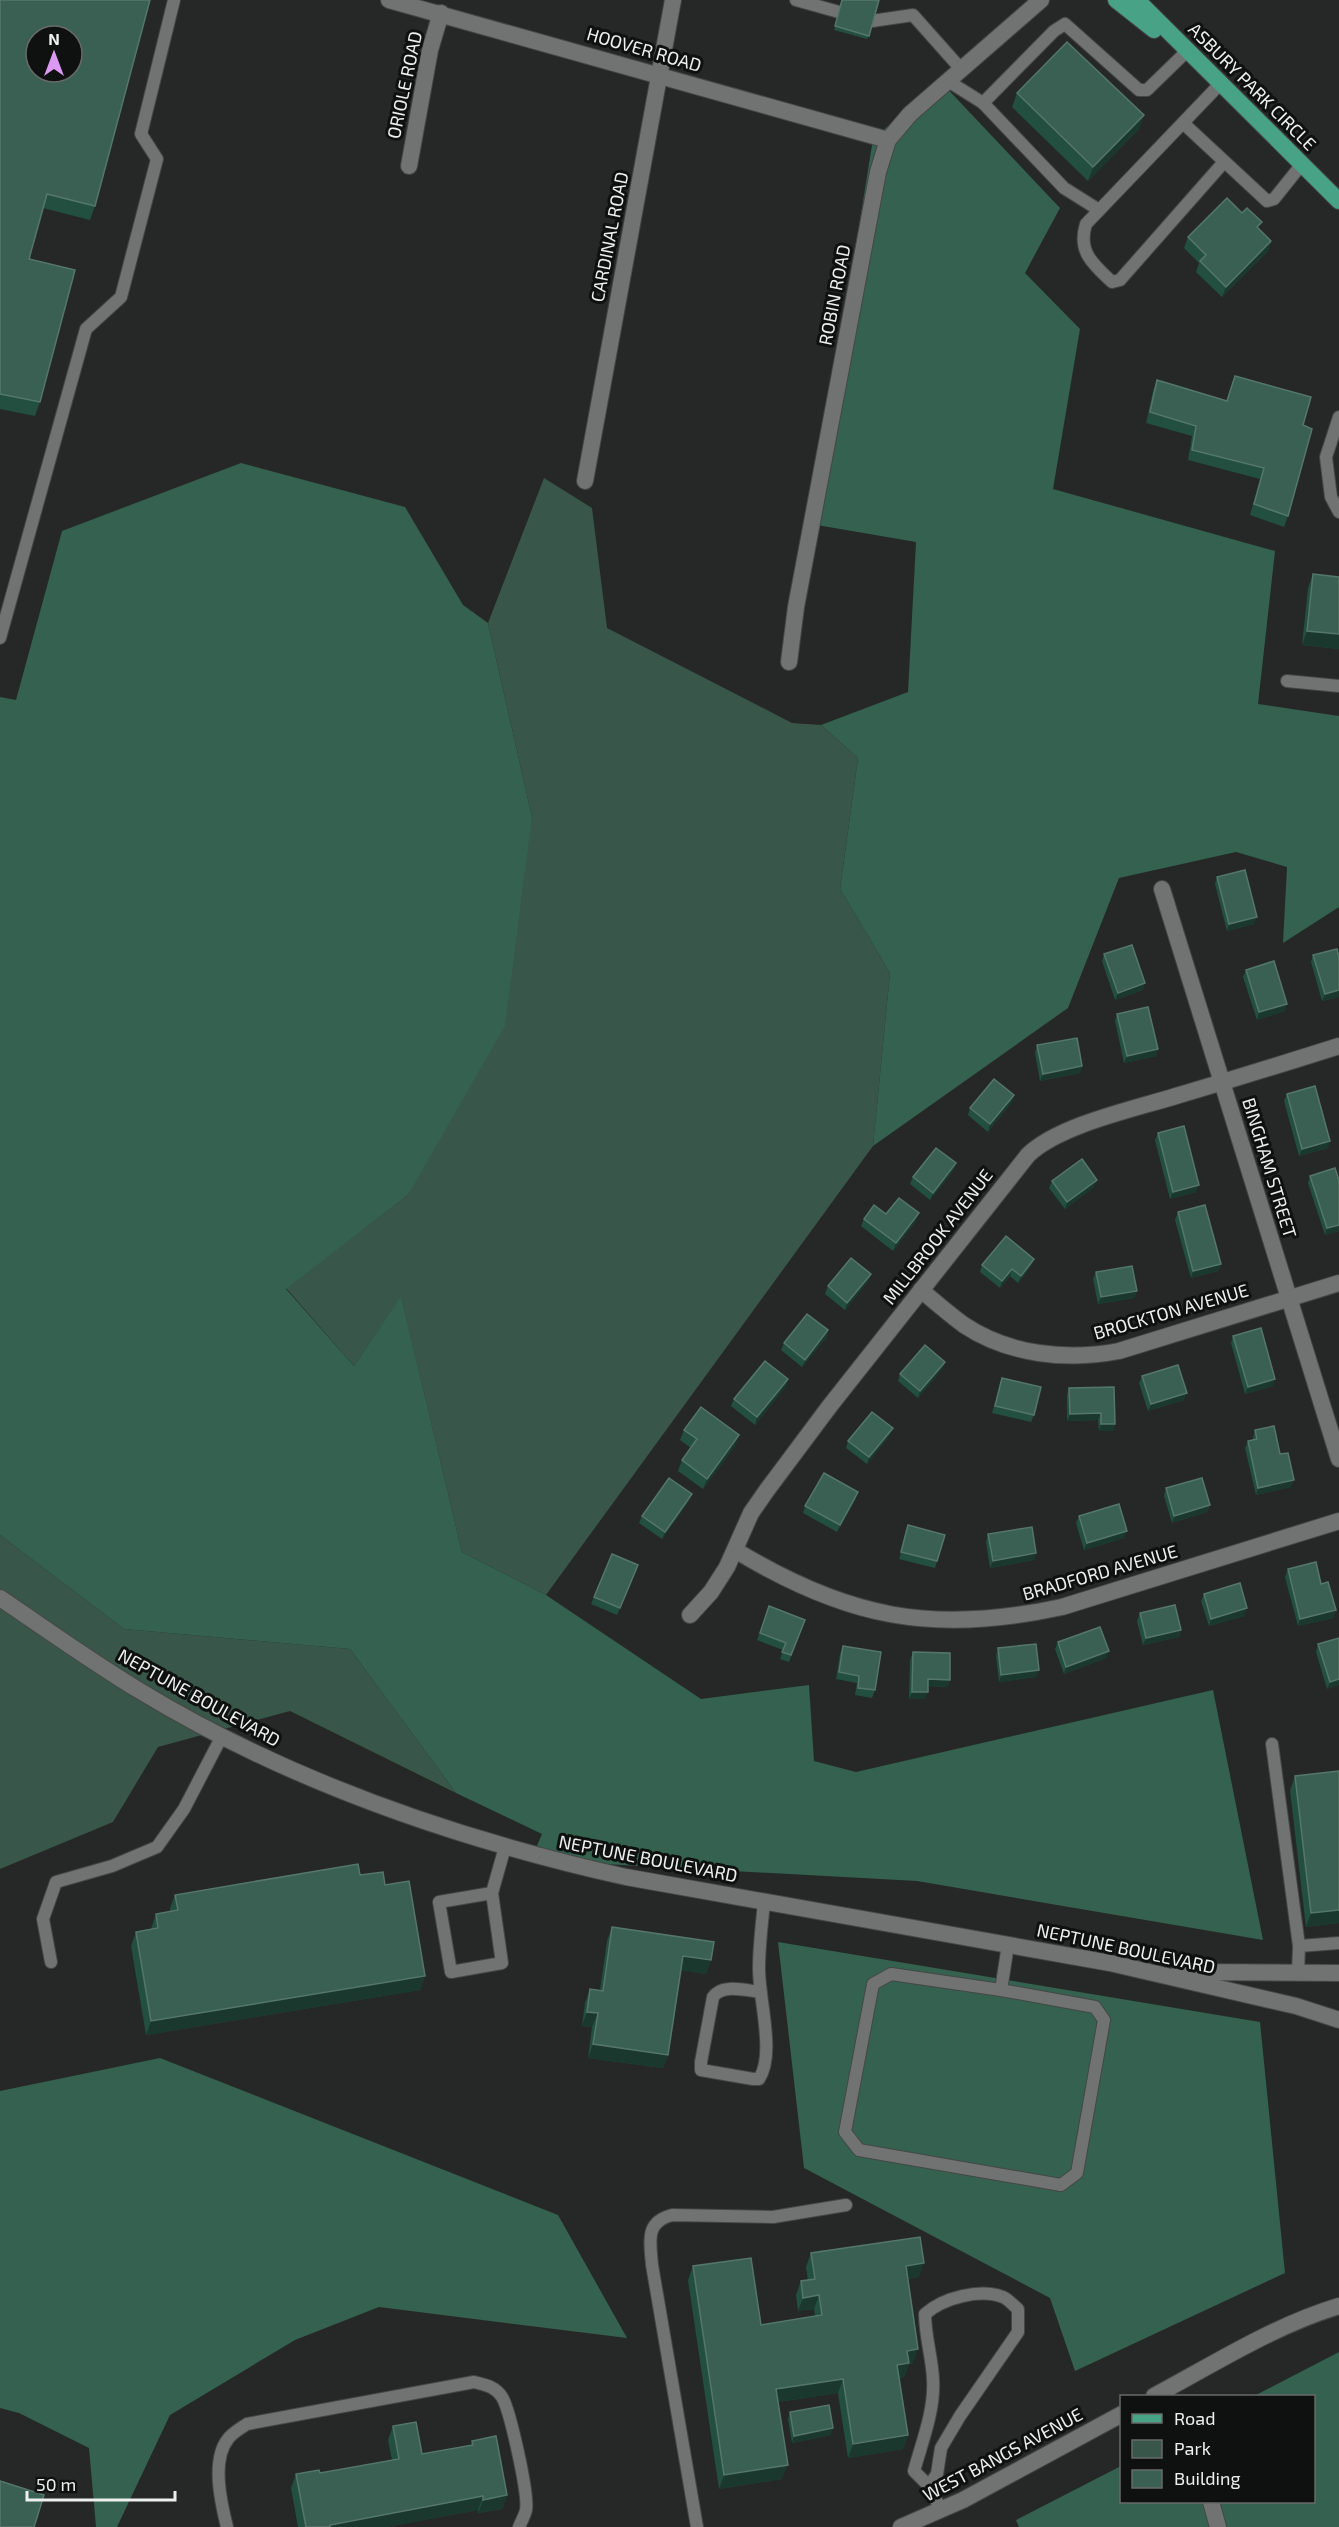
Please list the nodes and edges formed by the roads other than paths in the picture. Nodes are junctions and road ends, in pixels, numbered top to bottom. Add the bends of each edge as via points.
1 (174, 0) edge
2 (389, 0) edge
3 (673, 0) edge
4 (796, 0) edge
5 (1041, 0) edge
6 (1116, 0) edge
7 (1137, 0) edge
8 (814, 2) edge
9 (838, 12) edge
10 (441, 13) junction
11 (872, 21) edge
12 (1184, 54) junction
13 (961, 69) junction
14 (660, 75) junction
15 (948, 81) junction
16 (1221, 83) junction
17 (983, 103) junction
18 (1183, 123) junction
19 (888, 140) junction
20 (1224, 162) junction
21 (1302, 164) junction
22 (409, 166) dead end
23 (1339, 201) edge
24 (1099, 210) junction
25 (1339, 417) edge
26 (585, 481) dead end
27 (1339, 512) edge
28 (0, 638) edge
29 (789, 662) dead end
30 (1287, 681) dead end
31 (1339, 686) edge
32 (1162, 889) dead end
33 (1339, 1046) edge
34 (1222, 1082) junction
35 (1339, 1283) edge
36 (921, 1290) junction
37 (1290, 1299) junction
38 (1339, 1459) edge
39 (1339, 1521) edge
40 (735, 1550) junction
41 (0, 1598) edge
42 (690, 1615) dead end
43 (222, 1736) junction
44 (1272, 1744) dead end
45 (505, 1847) junction
46 (492, 1893) junction
47 (764, 1902) junction
48 (1339, 1943) edge
49 (1008, 1945) junction
50 (1299, 1946) junction
51 (51, 1962) dead end
52 (1145, 1971) junction
53 (1339, 1973) edge
54 (1298, 1974) junction
55 (1001, 1990) junction
56 (761, 1992) junction
57 (1339, 2020) edge
58 (846, 2205) dead end
59 (1339, 2306) edge
60 (1180, 2390) edge
61 (1161, 2395) edge
62 (1120, 2415) edge
63 (930, 2486) junction
64 (1211, 2503) edge
65 (941, 2510) junction
66 (227, 2527) edge
67 (519, 2527) edge
68 (697, 2527) edge
69 (901, 2527) edge
70 (1218, 2527) edge

1 - 28 lane via 141,134 157,159 121,297 86,328
2 - 10 street, HOOVER ROAD
3 - 14 street, CARDINAL ROAD
4 - 8 lane
5 - 13 street, ROBIN ROAD
6 - 12 main road
7 - 16 main road, ASBURY PARK CIRCLE
8 - 9 lane
10 - 14 street, HOOVER ROAD
10 - 22 street, ORIOLE ROAD via 430,50
11 - 13 lane via 913,15
12 - 16 main road
12 - 17 lane via 1147,90 1139,90 1065,24
13 - 15 street, ROBIN ROAD
14 - 19 street, HOOVER ROAD
14 - 26 street, CARDINAL ROAD
15 - 17 lane
15 - 19 street, ROBIN ROAD via 910,114
16 - 18 lane
16 - 21 main road, ASBURY PARK CIRCLE
17 - 24 lane via 1064,188
18 - 20 lane
18 - 24 lane
19 - 29 street, ROBIN ROAD via 878,172
20 - 21 lane via 1267,201 1274,199
20 - 24 lane via 1120,280 1112,282 1088,260 1083,232
21 - 23 main road, ASBURY PARK CIRCLE
25 - 27 lane via 1326,457 1331,498
30 - 31 lane
32 - 34 street, BINGHAM STREET
33 - 34 street, MILLBROOK AVENUE
34 - 36 street, MILLBROOK AVENUE via 1040,1143
34 - 37 street, BINGHAM STREET
35 - 37 street, BROCKTON AVENUE
36 - 37 street, BROCKTON AVENUE via 982,1335 1026,1350 1065,1356 1119,1351
36 - 40 street, MILLBROOK AVENUE via 767,1490 751,1513
37 - 38 street, BINGHAM STREET
39 - 40 street, BRADFORD AVENUE via 1062,1607 980,1621 921,1619 855,1607 809,1590
40 - 42 street, MILLBROOK AVENUE via 711,1592
41 - 43 street, NEPTUNE BOULEVARD via 141,1692
43 - 45 street, NEPTUNE BOULEVARD via 358,1797
43 - 51 lane via 184,1809 157,1847 112,1866 56,1882 42,1919
44 - 50 lane
45 - 46 lane
45 - 47 street, NEPTUNE BOULEVARD via 626,1877
46 - 46 lane via 502,1963 451,1972 439,1902
47 - 49 street, NEPTUNE BOULEVARD
47 - 56 lane
48 - 50 lane
49 - 52 street, NEPTUNE BOULEVARD
49 - 55 lane
50 - 54 lane
52 - 54 street
52 - 57 street, NEPTUNE BOULEVARD via 1296,2006
53 - 54 street
55 - 55 lane via 891,1974 873,1984 845,2132 859,2150 1061,2185 1077,2173 1104,2020 1095,2007
56 - 56 lane via 765,2051 759,2079 701,2070 712,1997 727,1989
58 - 68 lane via 773,2217 672,2215 661,2218 652,2228 652,2265
59 - 60 street via 1299,2320
60 - 61 street
62 - 65 street, WEST BANGS AVENUE
63 - 63 lane via 937,2474 941,2448 1018,2332 1018,2310 1004,2297 972,2294 937,2303 926,2314 933,2398 914,2471
63 - 65 lane
64 - 70 street
65 - 69 street, WEST BANGS AVENUE
66 - 67 lane via 218,2466 227,2439 246,2424 474,2382 492,2387 502,2397 509,2416 526,2508

